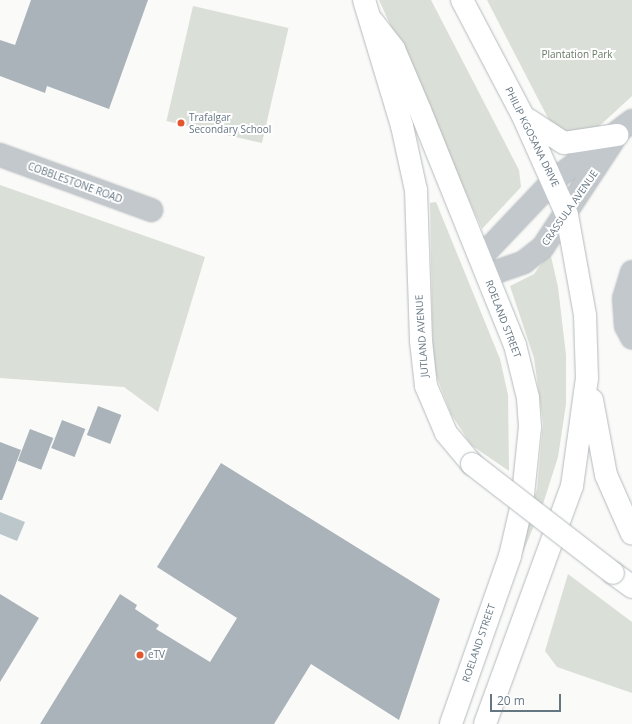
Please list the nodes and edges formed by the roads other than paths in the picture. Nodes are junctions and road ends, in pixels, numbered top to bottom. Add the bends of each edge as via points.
1 (364, 0) edge
2 (462, 0) edge
3 (373, 22) junction
4 (523, 116) junction
5 (627, 133) edge
6 (0, 155) edge
7 (554, 180) junction
8 (151, 210) dead end
9 (567, 215) junction
10 (484, 267) junction
11 (632, 272) edge
12 (629, 332) edge
13 (587, 378) junction
14 (632, 534) edge
15 (632, 587) edge
16 (451, 724) edge
17 (485, 724) edge

1 - 3 main road
2 - 4 main road, PHILIP KGOSANA DRIVE
3 - 10 main road, ROELAND STREET via 394,49
3 - 15 main road, JUTLAND AVENUE, bridge via 416,190 421,341 426,386 446,433 472,464
4 - 5 main road via 564,144
4 - 7 main road, PHILIP KGOSANA DRIVE
5 - 7 street, CRASSULA AVENUE
5 - 9 street, CRASSULA AVENUE
6 - 8 street, COBBLESTONE ROAD
7 - 9 main road, PHILIP KGOSANA DRIVE
7 - 10 street, CRASSULA AVENUE
9 - 10 street, CRASSULA AVENUE via 531,258
9 - 13 main road, PHILIP KGOSANA DRIVE via 585,315
10 - 16 main road, ROELAND STREET via 515,345 528,398 530,427 522,504 510,556
11 - 12 street via 624,299
13 - 14 main road via 606,475
13 - 17 main road via 572,486

